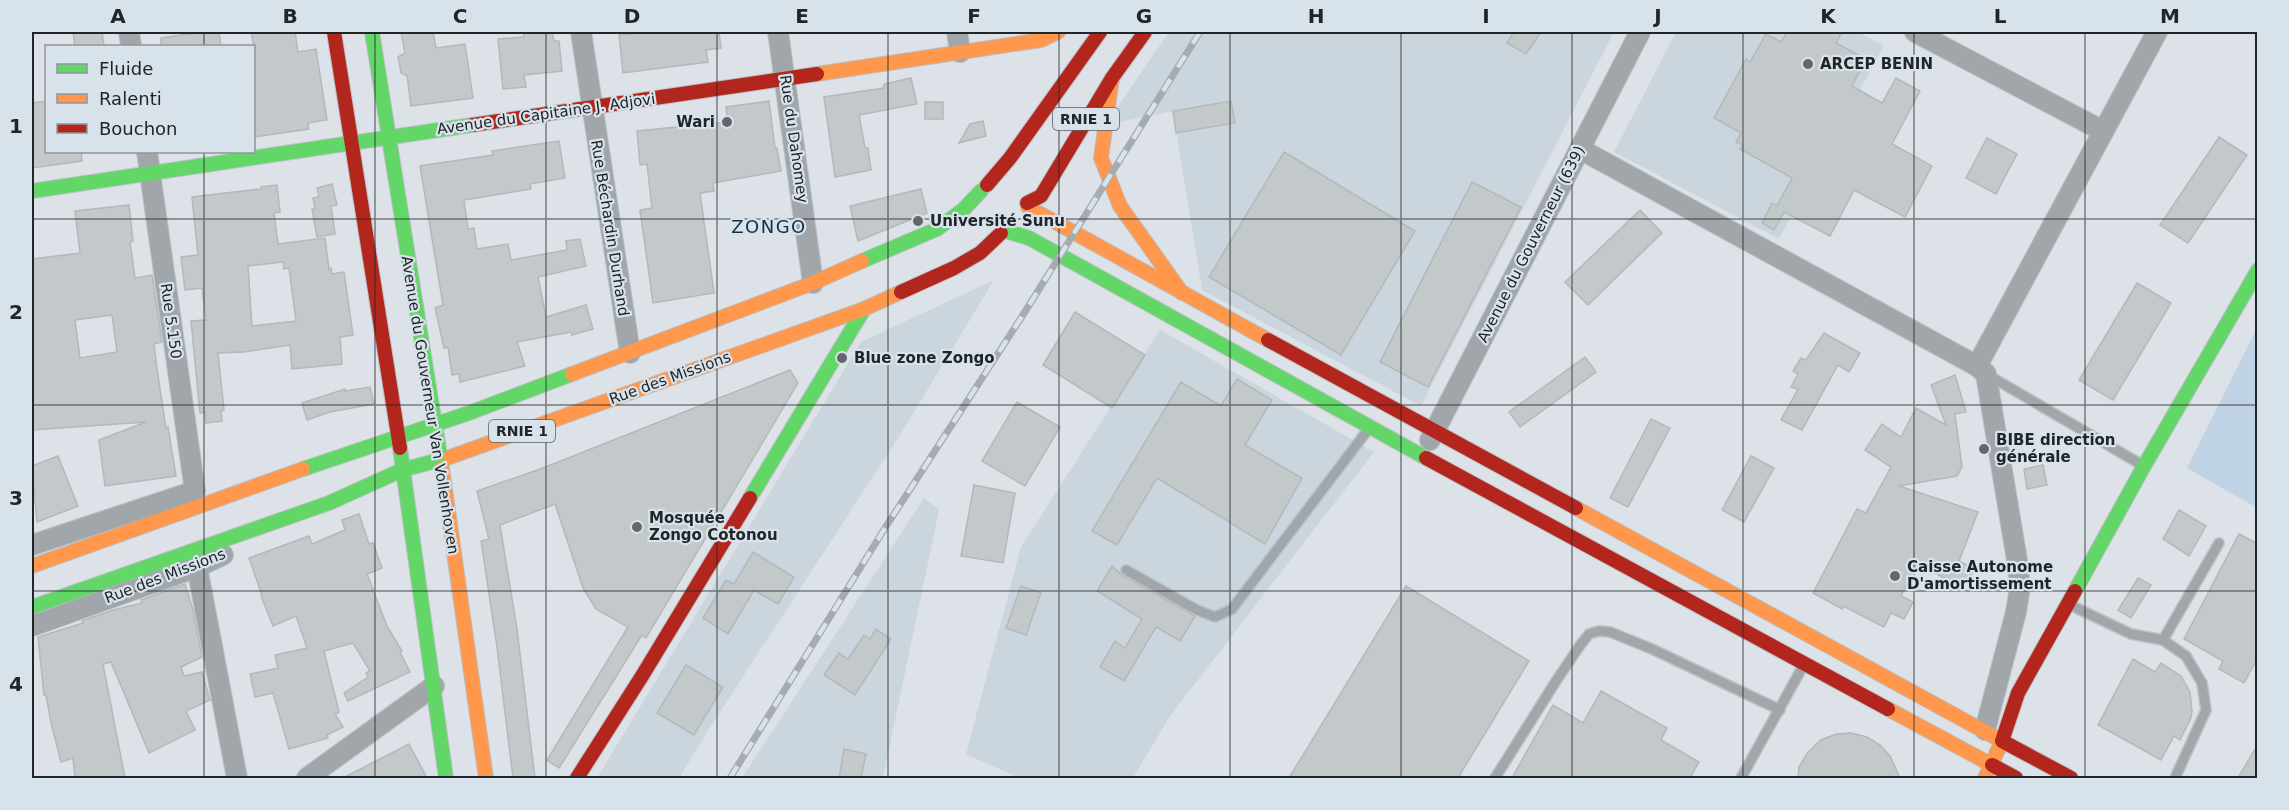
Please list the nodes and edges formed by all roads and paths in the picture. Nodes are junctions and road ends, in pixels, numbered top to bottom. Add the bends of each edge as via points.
1 (334, 32) edge
2 (372, 32) edge
3 (581, 32) edge
4 (778, 32) edge
5 (957, 32) edge
6 (1058, 32) edge
7 (1100, 32) edge
8 (1145, 32) edge
9 (1640, 32) edge
10 (2157, 32) edge
11 (1922, 33) edge
12 (960, 52) junction
13 (785, 78) junction
14 (1112, 78) junction
15 (591, 107) junction
16 (2103, 131) junction
17 (388, 138) junction
18 (353, 143) junction
19 (1580, 149) junction
20 (147, 153) edge
21 (150, 173) junction
22 (1010, 182) dead end
23 (984, 188) junction
24 (32, 191) edge
25 (1026, 201) junction
26 (977, 215) dead end
27 (986, 228) dead end
28 (1005, 232) junction
29 (2258, 270) edge
30 (813, 283) junction
31 (1182, 293) junction
32 (864, 309) junction
33 (630, 353) junction
34 (1982, 370) junction
35 (435, 423) junction
36 (1370, 427) junction
37 (1435, 431) junction
38 (398, 436) junction
39 (1422, 456) junction
40 (440, 460) junction
41 (320, 463) junction
42 (2144, 466) junction
43 (402, 470) junction
44 (195, 491) junction
45 (329, 503) junction
46 (2219, 543) dead end
47 (32, 545) edge
48 (32, 566) edge
49 (197, 567) junction
50 (1126, 570) dead end
51 (2068, 604) junction
52 (32, 607) edge
53 (32, 626) edge
54 (2163, 640) junction
55 (1804, 664) junction
56 (434, 686) junction
57 (2018, 693) junction
58 (1780, 710) junction
59 (1985, 730) junction
60 (2002, 741) junction
61 (1972, 762) junction
62 (1992, 765) junction
63 (237, 778) edge
64 (307, 778) edge
65 (446, 778) edge
66 (486, 778) edge
67 (577, 778) edge
68 (1495, 778) edge
69 (1741, 778) edge
70 (1985, 778) edge
71 (2016, 778) edge
72 (2071, 778) edge
73 (2175, 778) edge

1 - 18 main road
2 - 17 main road, Avenue du Gouverneur Van Vollenhoven
3 - 15 street, Rue Béchardin Durhand
4 - 13 street, Rue du Dahomey
5 - 12 street
6 - 12 main road, Avenue du Capitaine J. Adjovi via 1041,40
7 - 23 main road, RNIE 1
8 - 14 main road, RNIE 1
9 - 19 street, Avenue du Gouverneur (639)
10 - 16 street
11 - 16 street
12 - 13 main road, Avenue du Capitaine J. Adjovi
13 - 15 main road, Avenue du Capitaine J. Adjovi
13 - 30 street, Rue du Dahomey
14 - 25 main road, RNIE 1 via 1046,189 1041,196
14 - 31 main road via 1101,158 1120,206
15 - 17 main road, Avenue du Capitaine J. Adjovi
15 - 33 street, Rue Béchardin Durhand
16 - 34 street
17 - 18 main road, Avenue du Capitaine J. Adjovi
17 - 35 main road, Avenue du Gouverneur Van Vollenhoven
18 - 21 main road, Avenue du Capitaine J. Adjovi
18 - 38 main road
19 - 34 street
19 - 37 street, Avenue du Gouverneur (639)
20 - 21 street, Rue 5.150
21 - 24 main road, Avenue du Capitaine J. Adjovi
21 - 44 street, Rue 5.150
22 - 23 main road via 994,182
23 - 26 main road via 975,206
23 - 30 main road, RNIE 1 via 963,210 936,229
25 - 28 main road, RNIE 1 via 1023,223
25 - 31 main road
27 - 28 main road
28 - 32 main road, Rue des Missions / RNIE 1 via 980,253
28 - 36 main road via 1029,238
29 - 42 main road
30 - 33 main road, RNIE 1
31 - 37 main road
32 - 40 main road, Rue des Missions / RNIE 1
32 - 67 main road
33 - 35 main road, RNIE 1
34 - 42 lane
34 - 59 street via 2020,587
35 - 38 main road, RNIE 1
35 - 40 main road, Avenue du Gouverneur Van Vollenhoven
36 - 39 main road
36 - 50 lane via 1232,609 1215,617
37 - 39 street, Avenue du Gouverneur (639)
37 - 59 main road
38 - 41 main road, RNIE 1
38 - 43 main road
39 - 55 main road
40 - 43 main road, Rue des Missions / RNIE 1
40 - 66 main road, Avenue du Gouverneur Van Vollenhoven
41 - 44 street
41 - 48 main road, RNIE 1
42 - 51 main road
43 - 45 main road, Rue des Missions / RNIE 1
43 - 56 main road
44 - 47 street
45 - 49 street, Rue des Missions
45 - 52 main road, Rue des Missions / RNIE 1
46 - 54 lane
49 - 53 street, Rue des Missions
49 - 63 street
51 - 54 lane via 2131,634
51 - 57 main road
54 - 73 lane via 2186,656 2202,683 2206,710
55 - 58 lane
55 - 61 main road
56 - 64 street
56 - 65 main road
57 - 59 main road
57 - 60 main road
58 - 68 lane via 1652,649 1599,631 1589,634 1581,644
58 - 69 lane
59 - 60 main road
59 - 61 main road
60 - 62 main road
60 - 72 main road
61 - 62 main road
62 - 70 main road
62 - 71 main road

